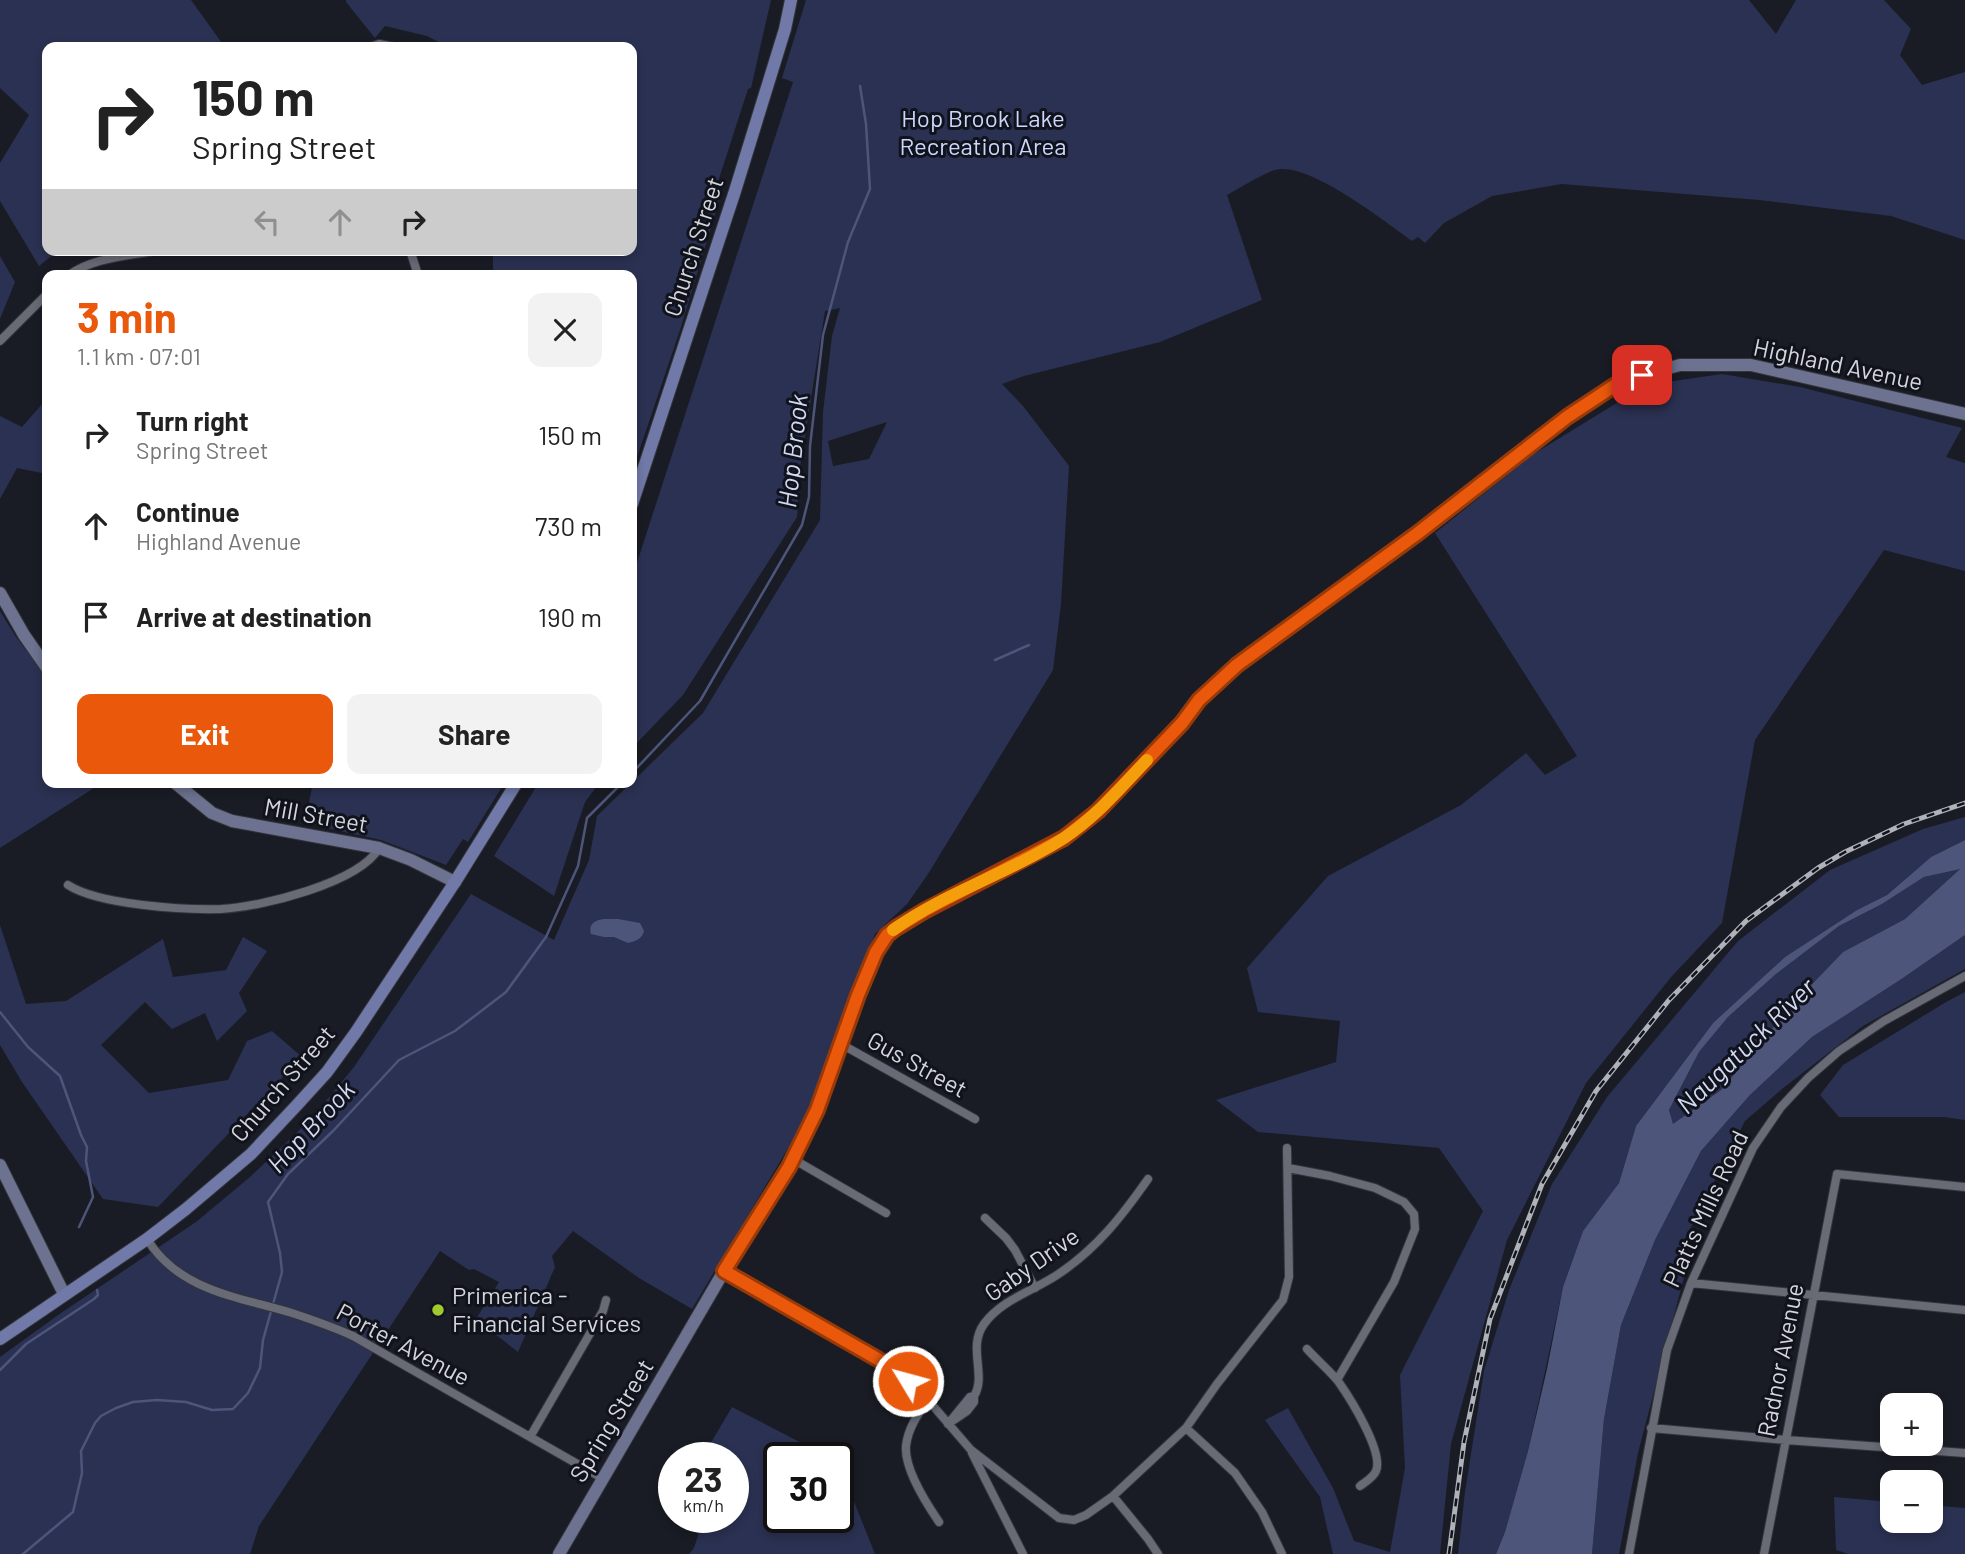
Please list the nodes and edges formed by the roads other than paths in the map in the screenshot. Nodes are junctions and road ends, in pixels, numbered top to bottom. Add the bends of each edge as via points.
1 (791, 0) edge
2 (127, 256) edge
3 (79, 270) edge
4 (42, 298) edge
5 (0, 341) edge
6 (1965, 415) edge
7 (637, 489) edge
8 (1418, 533) joint
9 (0, 593) edge
10 (42, 661) edge
11 (181, 788) edge
12 (513, 788) edge
13 (379, 848) junction
14 (455, 882) junction
15 (68, 885) dead end
16 (1965, 976) edge
17 (841, 1044) junction
18 (975, 1119) dead end
19 (1287, 1148) dead end
20 (793, 1159) junction
21 (0, 1165) edge
22 (1288, 1168) junction
23 (1148, 1179) dead end
24 (1965, 1187) edge
25 (886, 1213) dead end
26 (985, 1218) dead end
27 (147, 1239) junction
28 (724, 1271) junction
29 (1692, 1283) junction
30 (1035, 1288) junction
31 (64, 1294) junction
32 (1813, 1295) junction
33 (606, 1300) dead end
34 (1965, 1310) edge
35 (0, 1339) edge
36 (1307, 1349) dead end
37 (1337, 1380) junction
38 (928, 1400) junction
39 (948, 1424) junction
40 (1186, 1428) junction
41 (1651, 1428) junction
42 (530, 1437) junction
43 (1786, 1440) junction
44 (971, 1450) junction
45 (1965, 1453) edge
46 (602, 1478) junction
47 (1360, 1486) dead end
48 (1113, 1496) junction
49 (939, 1522) dead end
50 (559, 1554) edge
51 (1023, 1554) edge
52 (1158, 1554) edge
53 (1282, 1554) edge
54 (1629, 1554) edge
55 (1764, 1554) edge

1 - 7 main road, Church Street via 735,191
2 - 3 street
4 - 5 street
6 - 8 main road, Highland Avenue via 1751,365 1680,365 1623,380 1567,417
8 - 17 main road, Spring Street via 1237,665 1098,811 1064,838 887,935 876,952
9 - 10 main road
11 - 13 main road, Mill Street via 212,813 232,821
12 - 14 main road, Church Street
13 - 14 main road, Mill Street
13 - 15 street via 368,863 329,883 292,896 224,909 115,900 84,894
14 - 27 main road, Church Street via 327,1072 251,1154
16 - 29 street, Platts Mills Road via 1853,1040 1787,1101 1748,1157
17 - 18 street, Gus Street
17 - 20 main road, Spring Street
19 - 22 street
20 - 25 street
20 - 28 main road, Spring Street
21 - 31 main road
22 - 37 street via 1375,1188 1404,1202 1414,1214 1415,1229 1394,1282
22 - 40 street via 1289,1277 1283,1300
23 - 30 street, Gaby Drive via 1095,1245
24 - 32 street, Radnor Avenue via 1838,1174
26 - 30 street via 1015,1250
27 - 31 main road, Church Street
27 - 42 street, Porter Avenue via 159,1256 188,1279 353,1336
28 - 38 street via 895,1369
28 - 46 main road, Spring Street
29 - 32 street
29 - 41 street, Platts Mills Road via 1667,1350
30 - 39 street, Gaby Drive via 982,1325 976,1344 974,1402
31 - 35 main road, Church Street
32 - 34 street
32 - 43 street, Radnor Avenue
33 - 42 street
36 - 37 street
37 - 47 street via 1376,1450 1376,1472
38 - 39 street
38 - 49 street via 913,1421 906,1447 911,1472
39 - 44 street
40 - 48 street
40 - 53 street via 1235,1473 1262,1512
41 - 43 street
41 - 54 street, Platts Mills Road
42 - 46 street, Porter Avenue
43 - 45 street
43 - 55 street, Radnor Avenue
44 - 48 street via 1059,1518 1074,1520
44 - 51 street
46 - 50 main road, Spring Street
48 - 52 street

